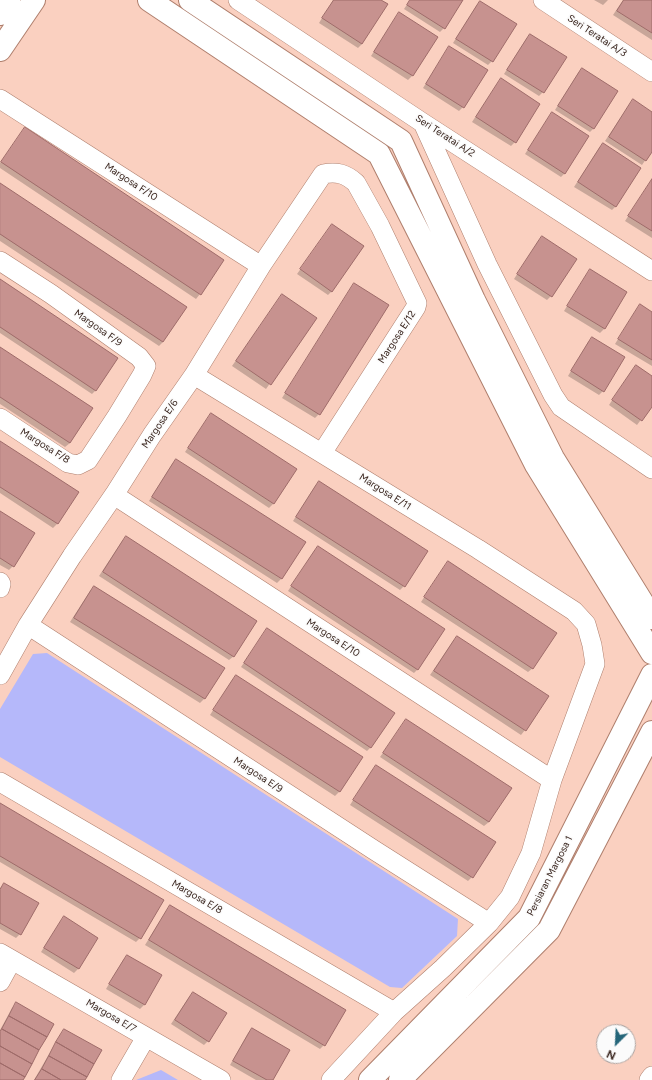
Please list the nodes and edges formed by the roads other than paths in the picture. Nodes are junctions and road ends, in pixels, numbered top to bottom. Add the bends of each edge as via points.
1 (9, 0) edge
2 (34, 0) edge
3 (149, 0) edge
4 (190, 0) edge
5 (238, 0) edge
6 (543, 0) edge
7 (0, 14) edge
8 (264, 49) junction
9 (0, 50) edge
10 (251, 67) junction
11 (652, 72) edge
12 (2, 104) edge
13 (368, 119) junction
14 (423, 123) junction
15 (356, 138) junction
16 (324, 174) joint
17 (0, 261) edge
18 (261, 266) junction
19 (652, 271) edge
20 (194, 375) junction
21 (117, 416) joint
22 (0, 418) edge
23 (322, 453) junction
24 (652, 469) edge
25 (114, 495) junction
26 (0, 582) edge
27 (0, 588) edge
28 (652, 618) edge
29 (28, 625) junction
30 (652, 653) edge
31 (0, 675) edge
32 (652, 676) edge
33 (652, 732) edge
34 (552, 780) junction
35 (0, 782) edge
36 (489, 923) junction
37 (6, 956) edge
38 (443, 968) junction
39 (0, 982) edge
40 (460, 987) junction
41 (475, 1004) junction
42 (394, 1012) junction
43 (146, 1037) junction
44 (652, 1076) edge
45 (120, 1080) edge
46 (221, 1080) edge
47 (331, 1080) edge
48 (370, 1080) edge
49 (400, 1080) edge
50 (649, 1080) edge

1 - 7 street
2 - 9 street
3 - 10 street
4 - 8 street
5 - 14 street, Seri Teratai A/2
6 - 11 street, Seri Teratai A/3
8 - 10 street
8 - 13 street
10 - 15 street
12 - 18 street, Margosa F/10
13 - 15 street
13 - 28 street via 401,142 474,300 553,458
14 - 19 street, Seri Teratai A/2
14 - 24 street via 487,264 553,396 561,407
15 - 30 street via 379,154 536,465
16 - 18 street, Margosa E/6
16 - 23 street, Margosa E/12 via 342,174 356,183 417,303
17 - 21 street, Margosa F/9 via 57,298 143,361 146,366
18 - 20 street, Margosa E/6
20 - 23 street, Margosa E/11
20 - 25 street, Margosa E/6
21 - 22 street, Margosa F/8 via 88,460 78,465 68,463
23 - 34 street, Margosa E/11 via 574,611 586,624 596,664
25 - 29 street, Margosa E/6
25 - 34 street, Margosa E/10
26 - 27 street
29 - 31 street, Margosa E/6
29 - 36 street, Margosa E/9
32 - 40 street, Persiaran Margosa 1 via 529,918
33 - 41 street via 549,930
34 - 36 street, Margosa E/11 via 531,853 510,897
35 - 42 street, Margosa E/8
36 - 38 street, Margosa E/11
37 - 39 street
37 - 43 street, Margosa E/7
38 - 40 street
38 - 42 street, Margosa E/11
40 - 41 street
40 - 48 street, Persiaran Margosa 1
41 - 49 street
42 - 47 street, Margosa E/11
43 - 45 street
43 - 46 street, Margosa E/7
44 - 50 street

